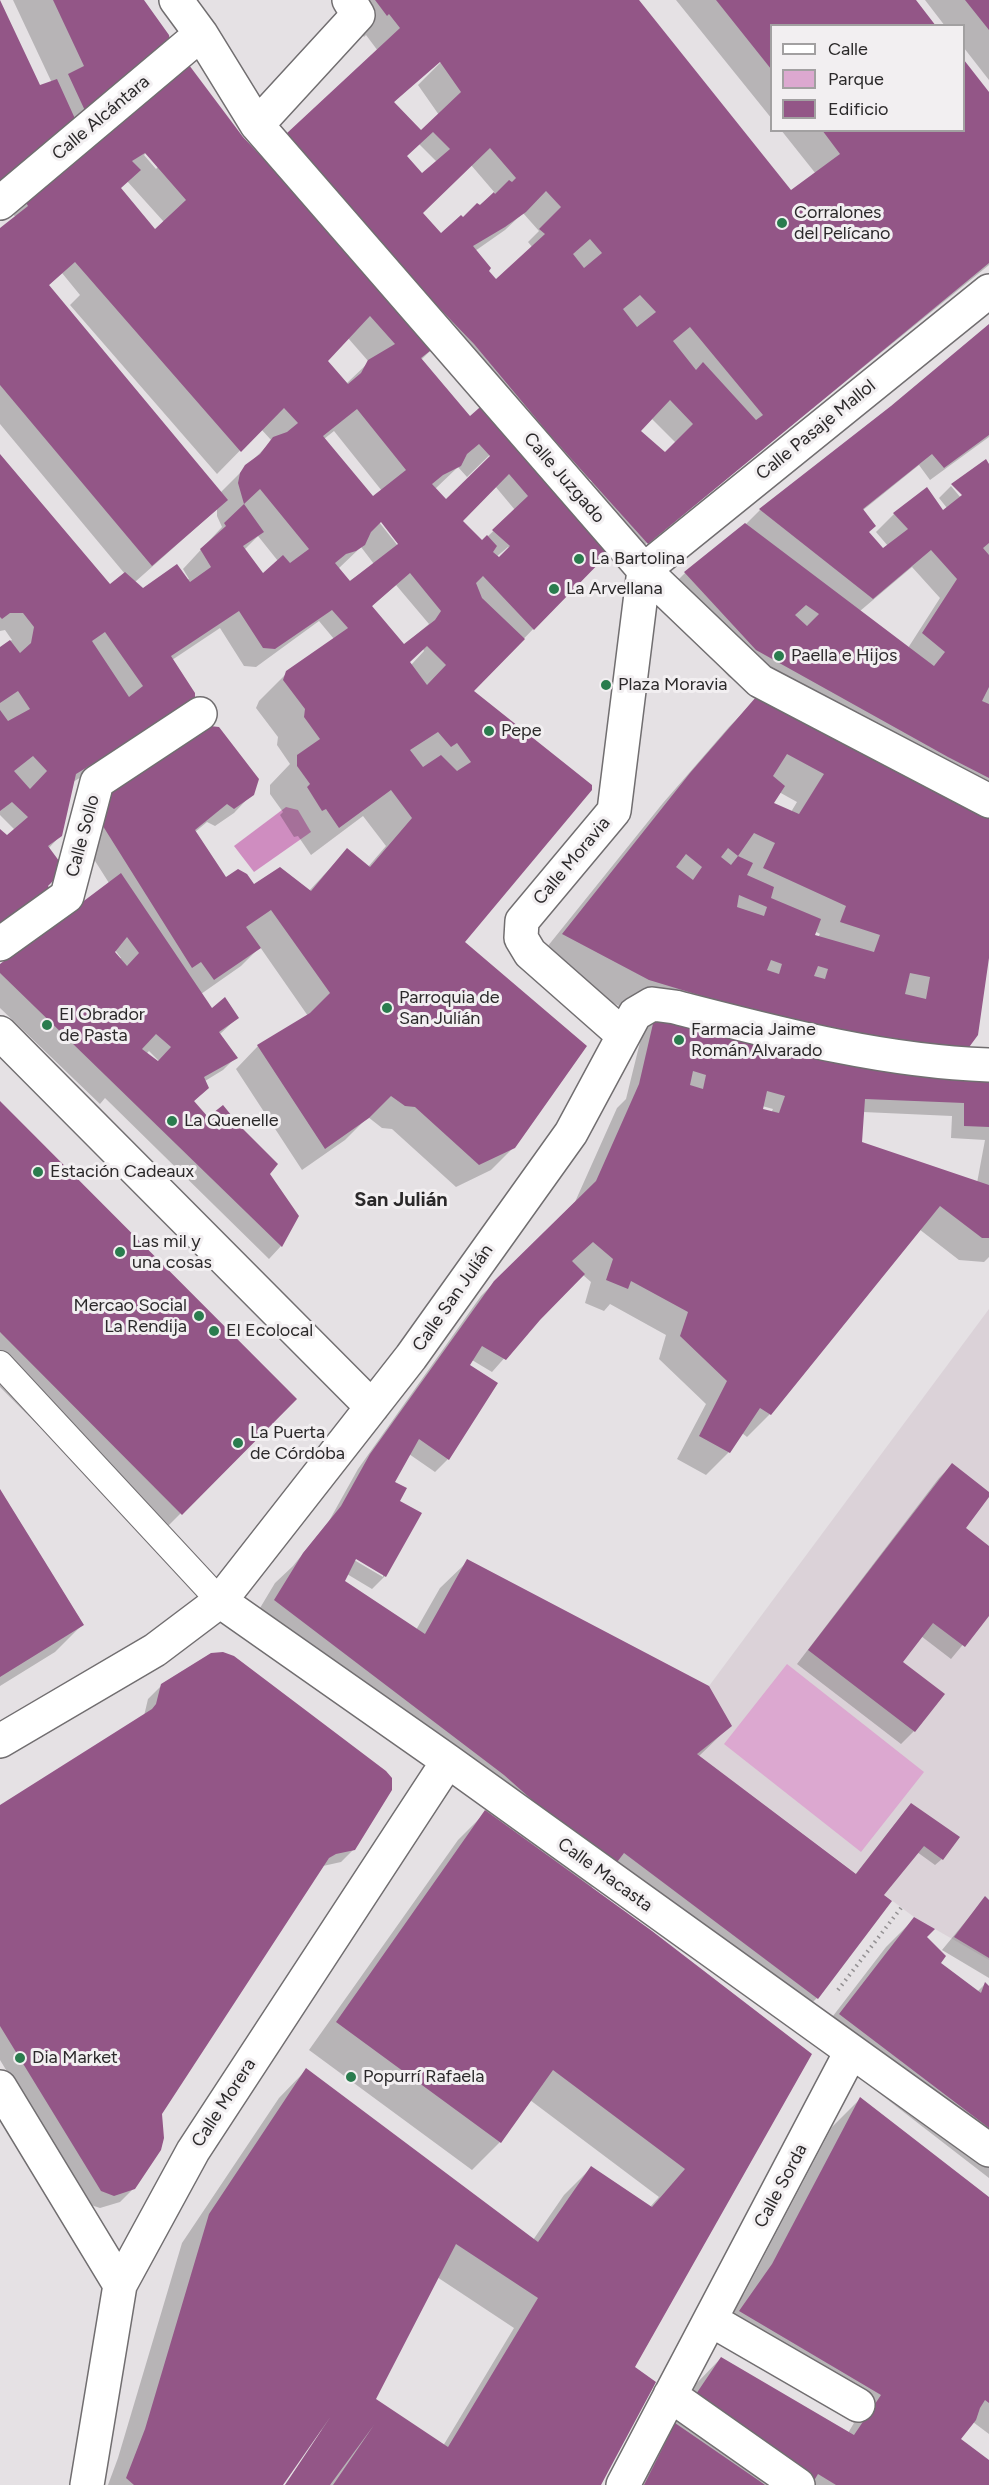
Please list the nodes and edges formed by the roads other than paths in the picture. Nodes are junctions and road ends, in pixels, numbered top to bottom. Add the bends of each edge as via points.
1 (176, 0) edge
2 (349, 0) edge
3 (201, 34) junction
4 (257, 124) junction
5 (0, 203) edge
6 (989, 291) edge
7 (644, 570) junction
8 (200, 714) dead end
9 (989, 801) edge
10 (0, 944) edge
11 (0, 1034) edge
12 (623, 1035) junction
13 (988, 1059) edge
14 (0, 1364) edge
15 (372, 1407) junction
16 (220, 1601) junction
17 (0, 1741) edge
18 (448, 1761) junction
19 (850, 2052) junction
20 (0, 2087) edge
21 (989, 2150) edge
22 (120, 2285) junction
23 (711, 2320) junction
24 (670, 2395) junction
25 (858, 2404) dead end
26 (89, 2484) edge
27 (623, 2485) edge
28 (798, 2485) edge

1 - 3 street, Calle Juzgado
2 - 4 street via 358,15
3 - 4 street, Calle Juzgado
3 - 5 street, Calle Alcántara
4 - 7 street, Calle Juzgado
6 - 7 street, Calle Pasaje Mallol
7 - 9 street, Calle Juzgado via 760,681
7 - 12 street, Calle Moravia via 614,811 522,921 521,938 530,953
8 - 10 street, Calle Sollo via 97,782 67,896
11 - 15 street
12 - 13 street, Calle San Julián via 635,1014 652,1004 830,1046 925,1061
12 - 15 street, Calle San Julián via 571,1133
14 - 16 lane
15 - 16 street, Calle San Julián
16 - 17 street, Calle San Julián via 155,1650
16 - 18 street, Calle Macasta
18 - 19 street, Calle Macasta
18 - 22 street, Calle Morera via 193,2151
19 - 21 street, Calle Macasta
19 - 23 street, Calle Sorda
20 - 22 street
22 - 26 street, Calle Morera
23 - 24 street, Calle Sorda
23 - 25 street
24 - 27 street, Calle Sorda
24 - 28 street

